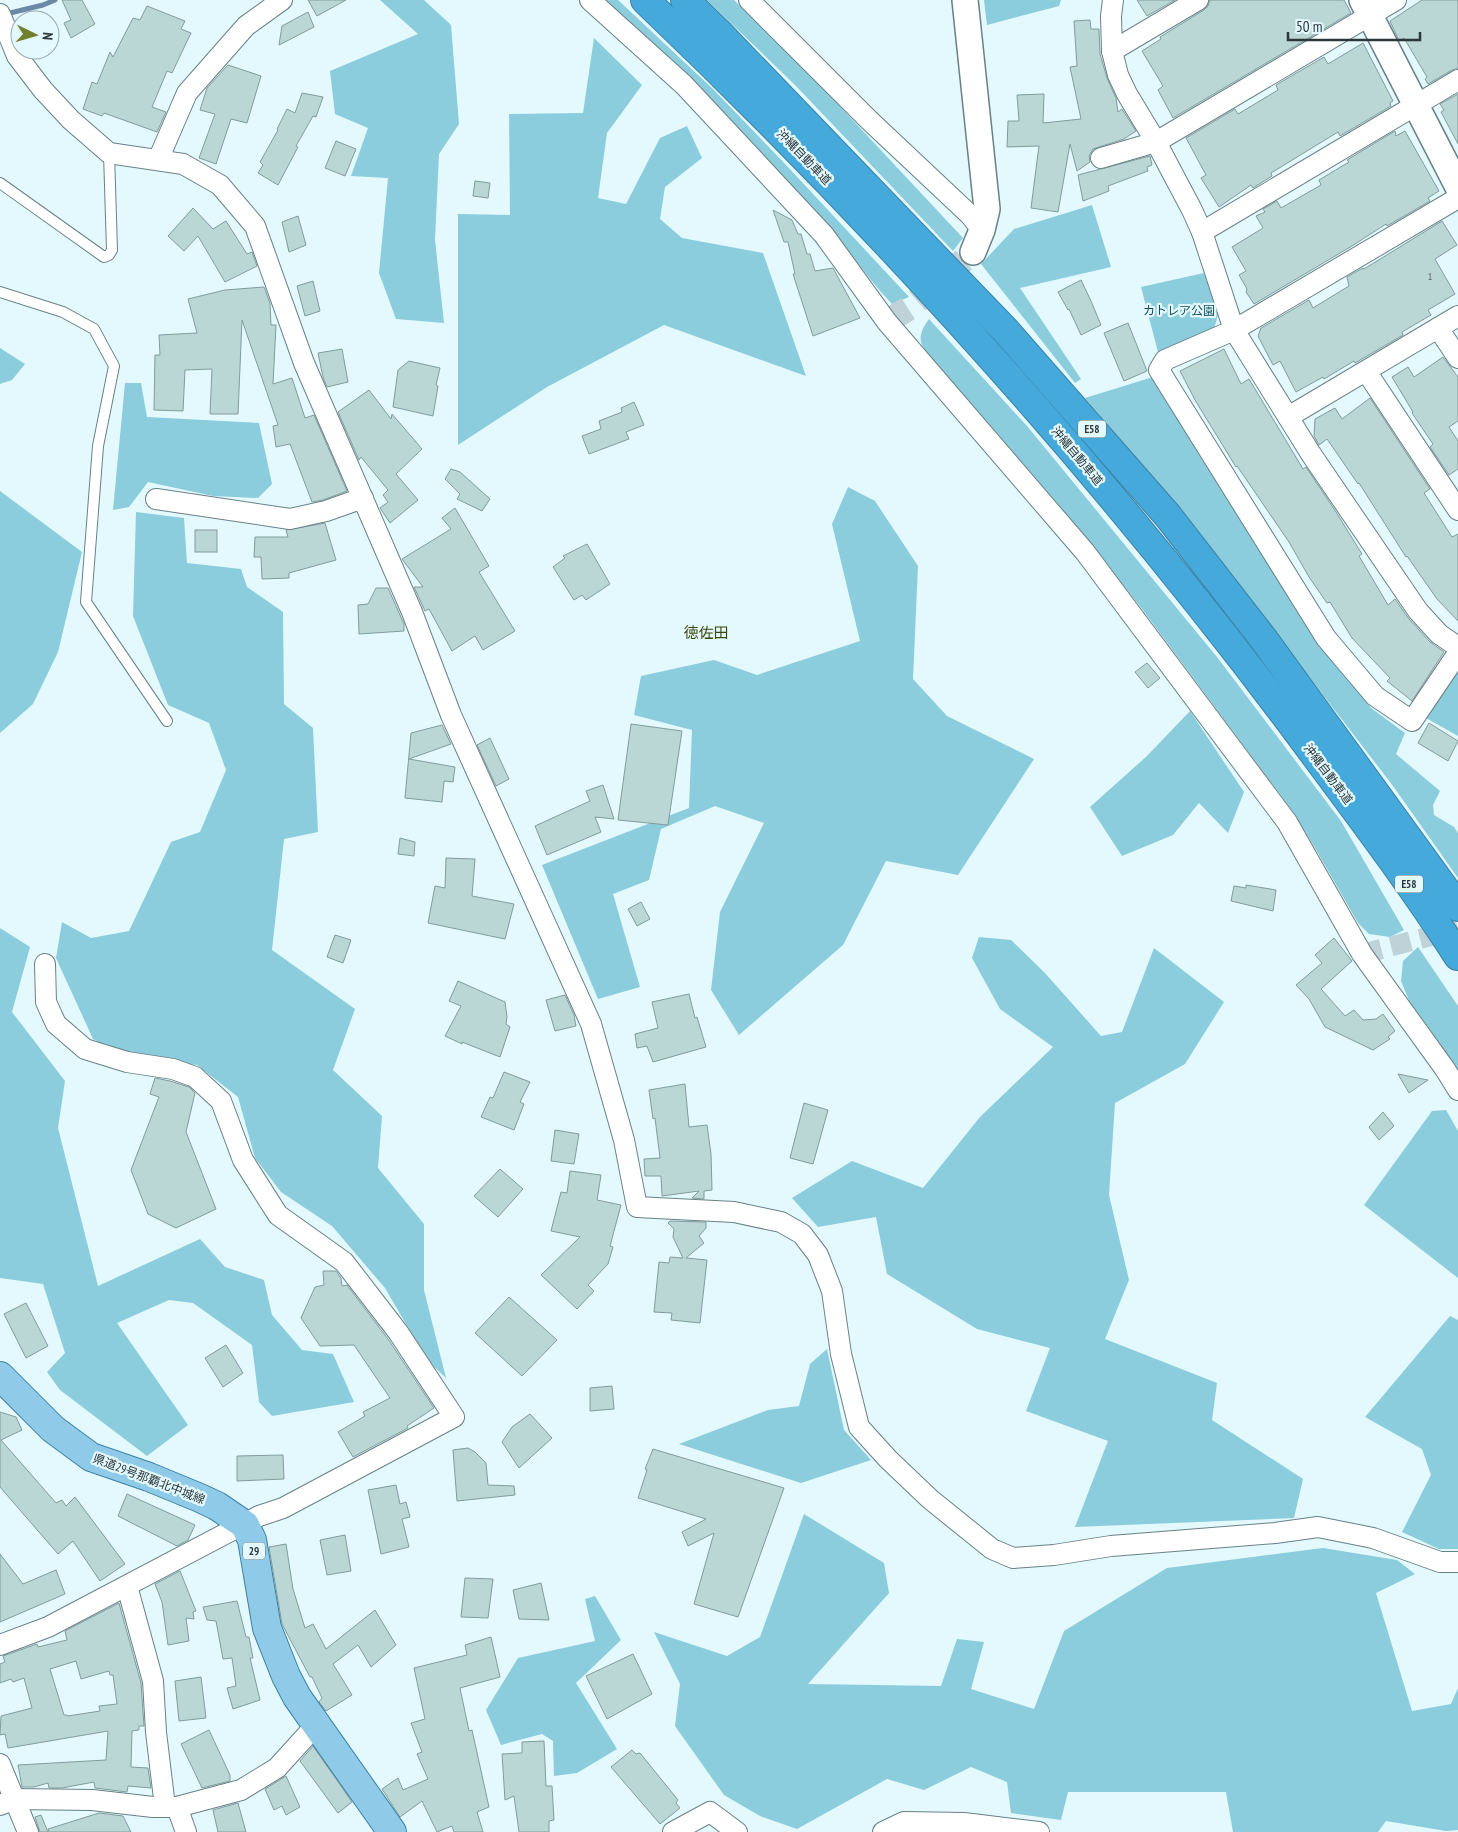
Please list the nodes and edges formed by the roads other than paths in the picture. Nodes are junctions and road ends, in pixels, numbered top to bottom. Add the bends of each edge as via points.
1 (282, 0) edge
2 (590, 0) edge
3 (645, 0) edge
4 (685, 0) edge
5 (749, 0) edge
6 (966, 0) edge
7 (1114, 0) edge
8 (1198, 0) edge
9 (1396, 0) edge
10 (1366, 8) edge
11 (0, 14) edge
12 (1112, 51) junction
13 (1458, 80) edge
14 (1416, 105) junction
15 (1156, 142) junction
16 (109, 153) junction
17 (1101, 158) dead end
18 (158, 160) junction
19 (0, 183) edge
20 (1458, 187) edge
21 (1458, 198) edge
22 (1202, 232) junction
23 (978, 241) joint
24 (0, 292) edge
25 (1458, 316) edge
26 (1438, 328) junction
27 (1234, 330) junction
28 (1458, 358) edge
29 (1366, 371) junction
30 (1288, 417) junction
31 (363, 498) junction
32 (156, 499) dead end
33 (1458, 510) edge
34 (1458, 647) edge
35 (1458, 654) edge
36 (168, 721) dead end
37 (1458, 908) edge
38 (1458, 956) edge
39 (45, 964) dead end
40 (1458, 1090) edge
41 (0, 1376) edge
42 (245, 1525) junction
43 (1458, 1562) edge
44 (127, 1586) junction
45 (0, 1645) edge
46 (316, 1726) junction
47 (0, 1764) edge
48 (8, 1802) edge
49 (171, 1807) junction
50 (28, 1832) edge
51 (186, 1832) edge
52 (392, 1832) edge
53 (673, 1832) edge
54 (737, 1832) edge
55 (883, 1832) edge
56 (1040, 1832) edge

1 - 18 street via 246,26 187,93
2 - 40 street via 684,85 824,235 886,322 1084,552 1287,822 1362,954
3 - 38 highway, 沖縄自動車道 / E58 via 910,267 1064,440 1255,675
4 - 37 highway, 沖縄自動車道 / E58 via 1005,330 1168,516 1270,649
5 - 23 street via 970,215
6 - 23 street via 987,209
7 - 12 street
8 - 12 street
9 - 10 street
10 - 14 street
10 - 15 street
11 - 16 street via 17,56 43,90
12 - 15 street via 1127,94
13 - 14 street
14 - 20 street
14 - 22 street
15 - 17 street
15 - 22 street
16 - 18 street
16 - 19 lane via 112,250 104,257
18 - 31 street via 183,164 220,185 254,226 304,363
21 - 27 street
22 - 27 street
24 - 36 lane via 63,312 94,329 114,366 98,446 86,602
25 - 26 street
26 - 28 street
26 - 29 street
27 - 30 street
27 - 35 street via 1165,360 1159,370 1326,638 1375,696 1412,721
29 - 30 street
29 - 33 street
30 - 34 street via 1418,612 1439,634
31 - 32 street via 290,519
31 - 43 street via 412,612 451,715 591,1024 624,1140 637,1207 734,1212 781,1222 802,1234 818,1256 832,1291 859,1427 916,1486 992,1549 1013,1558 1318,1527 1374,1538 1440,1562
39 - 42 street via 46,1002 56,1024 85,1049 195,1077 222,1101 243,1160 278,1214 344,1262 398,1332 454,1417
41 - 42 main road, 県道29号那覇北中城線 / 29 via 53,1430 91,1457 200,1498
42 - 44 street
42 - 46 main road, 29 via 252,1540 267,1628 286,1676
44 - 45 street via 48,1627
44 - 49 street via 153,1681 156,1732
46 - 49 street via 277,1768 241,1790
46 - 52 main road, 29
47 - 48 street
48 - 49 street via 92,1800
48 - 50 street
49 - 51 street
53 - 54 street via 710,1812
55 - 56 street via 904,1822

